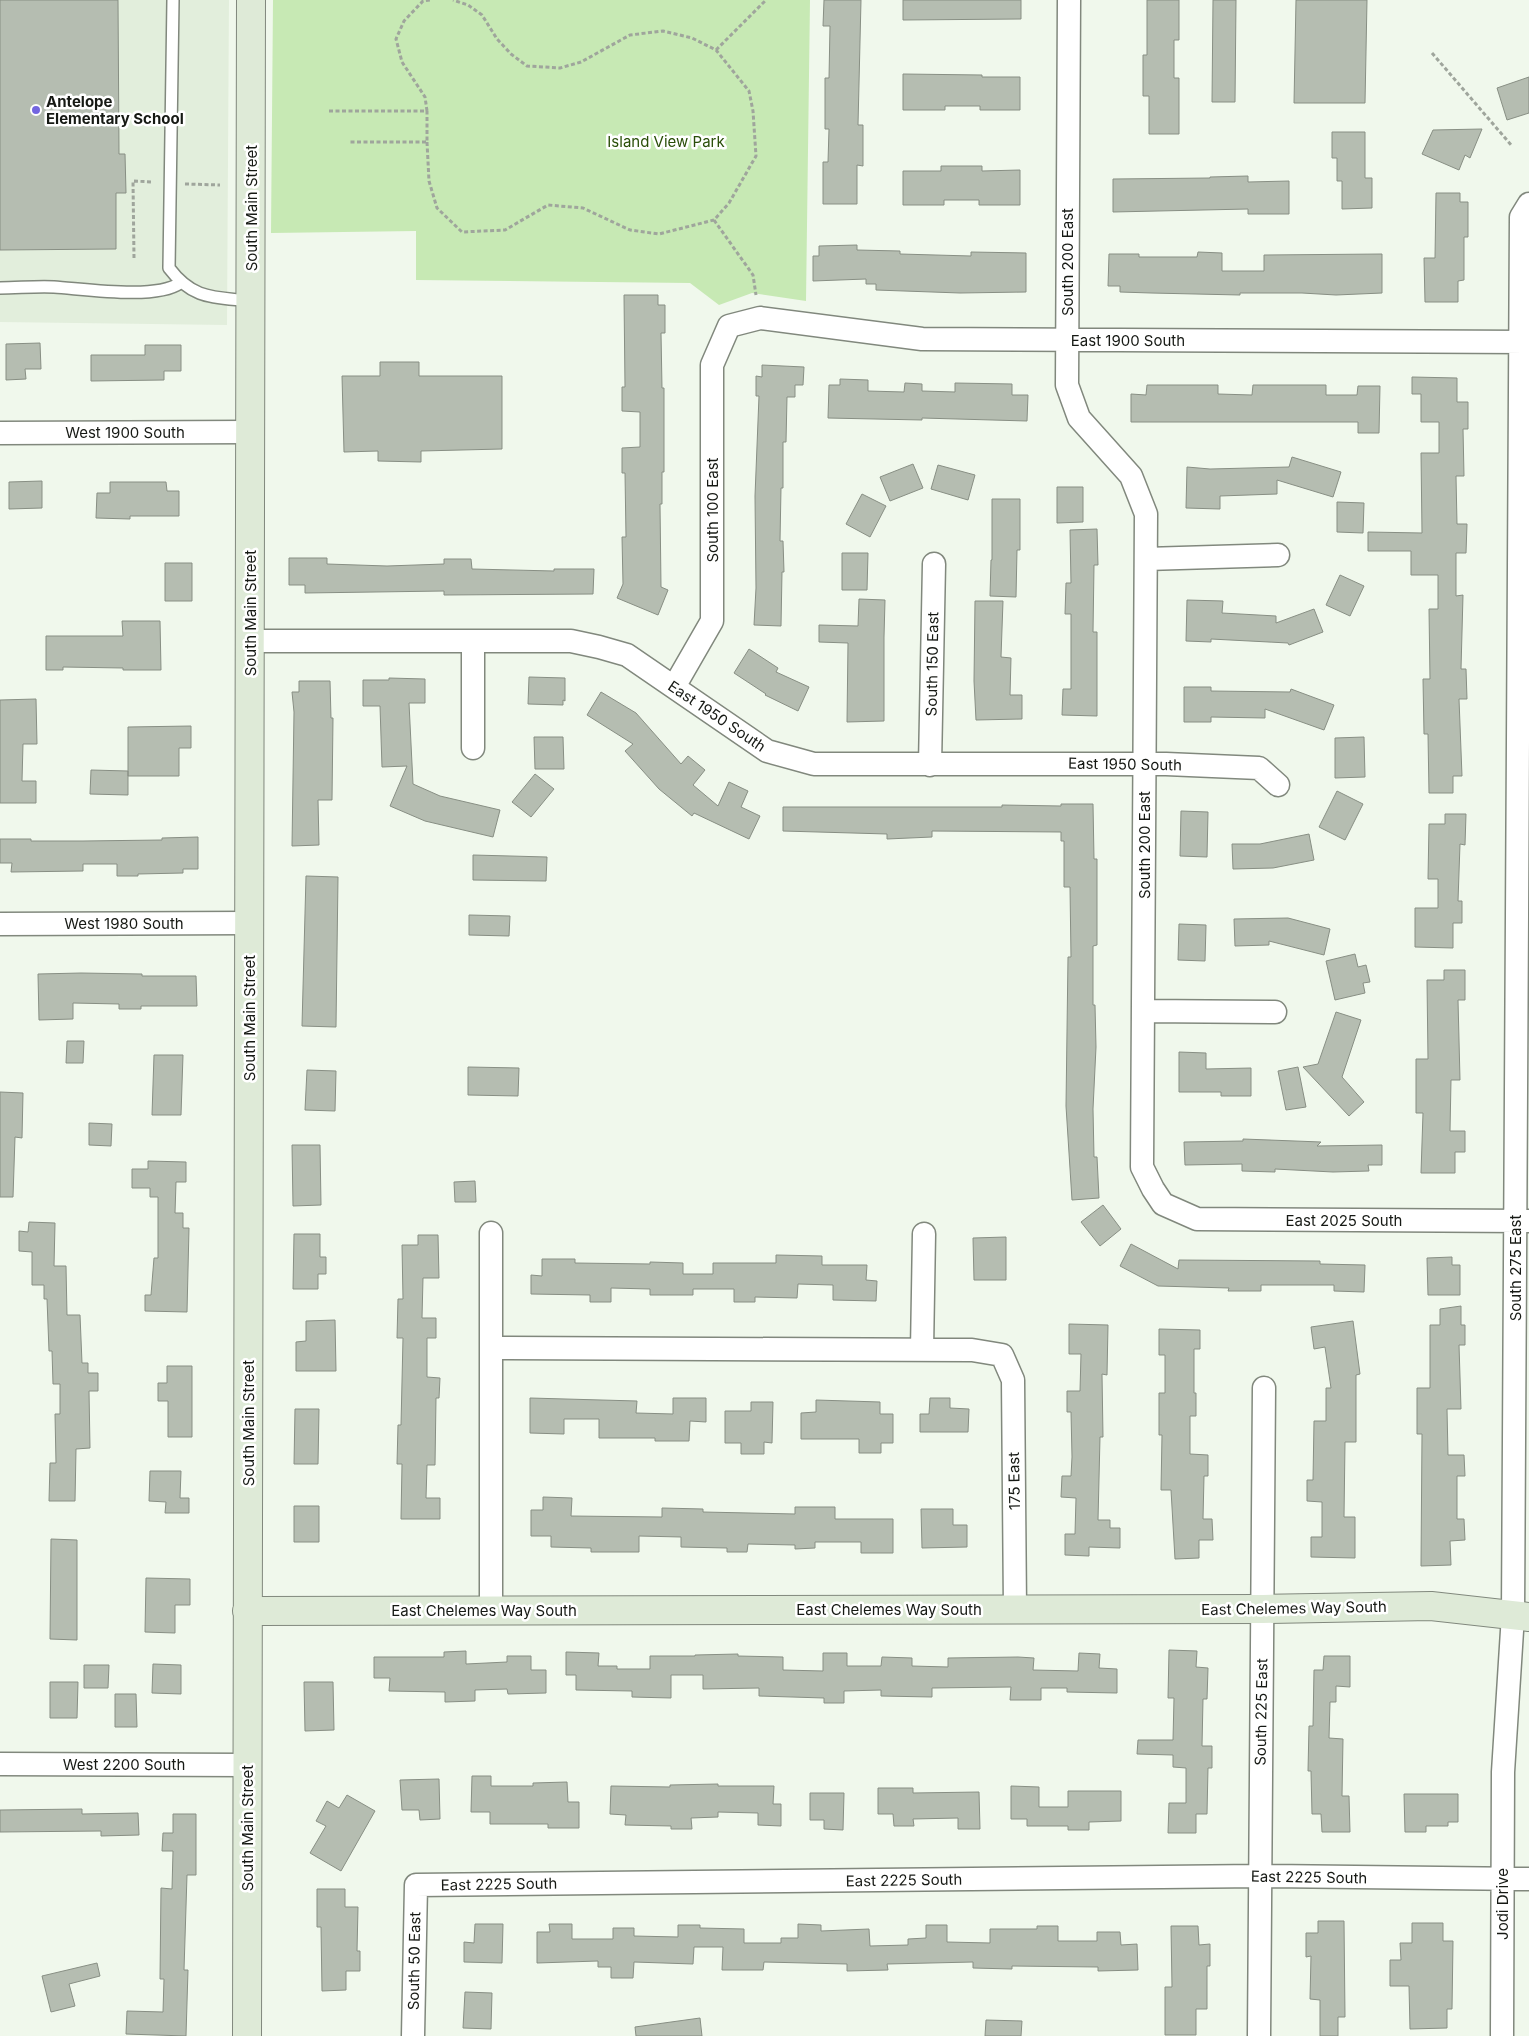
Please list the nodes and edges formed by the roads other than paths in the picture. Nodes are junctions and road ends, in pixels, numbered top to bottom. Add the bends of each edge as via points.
1 (173, 0) edge
2 (251, 0) edge
3 (1069, 0) edge
4 (1529, 204) edge
5 (180, 282) junction
6 (0, 288) edge
7 (250, 300) junction
8 (729, 326) joint
9 (1067, 340) junction
10 (1525, 342) edge
11 (250, 432) junction
12 (0, 433) edge
13 (1278, 555) dead end
14 (1146, 559) junction
15 (934, 564) dead end
16 (1524, 583) edge
17 (249, 641) junction
18 (473, 641) junction
19 (674, 687) junction
20 (473, 748) dead end
21 (1144, 763) junction
22 (930, 765) junction
23 (1278, 785) dead end
24 (249, 923) junction
25 (0, 924) edge
26 (1523, 970) edge
27 (1143, 1011) junction
28 (1275, 1012) dead end
29 (1163, 1204) joint
30 (1522, 1221) edge
31 (491, 1233) dead end
32 (924, 1234) dead end
33 (492, 1348) junction
34 (922, 1350) junction
35 (1264, 1388) dead end
36 (1015, 1609) junction
37 (1263, 1609) junction
38 (491, 1610) junction
39 (248, 1611) junction
40 (1521, 1616) edge
41 (0, 1764) edge
42 (247, 1765) junction
43 (1503, 1772) joint
44 (1259, 1876) junction
45 (1502, 1879) junction
46 (1529, 1879) edge
47 (416, 1885) joint
48 (247, 2036) edge
49 (413, 2036) edge
50 (1259, 2036) edge
51 (1502, 2036) edge

1 - 5 lane via 169,268
2 - 7 street, South Main Street
3 - 9 street, South 200 East
4 - 10 street, South 275 East via 1521,217
5 - 6 lane via 173,288 148,291
5 - 7 lane via 198,294
7 - 11 street, South Main Street
8 - 9 street, East 1900 South via 760,318 922,340
8 - 19 street, South 100 East via 712,365 712,621
9 - 10 street, East 1900 South
9 - 14 street, South 200 East via 1067,385 1079,418 1131,476 1146,514
10 - 16 street, South 275 East
11 - 12 street, West 1900 South
11 - 17 street, South Main Street
13 - 14 street
14 - 21 street, South 200 East
15 - 22 street, South 150 East
16 - 26 street, South 275 East
17 - 18 street, East 1950 South
17 - 24 street, South Main Street
18 - 19 street, East 1950 South via 571,641 600,647 627,655
18 - 20 street
19 - 22 street, East 1950 South via 767,751 814,764
21 - 22 street, East 1950 South
21 - 23 street, East 1950 South via 1259,768
21 - 27 street, South 200 East
24 - 25 street, West 1980 South
24 - 39 street, South Main Street
26 - 30 street, South 275 East
27 - 28 street
27 - 29 street, South 200 East via 1142,1167 1152,1190
29 - 30 street, East 2025 South via 1197,1219
30 - 40 street, South 275 East
31 - 33 street
32 - 34 street
33 - 34 street
33 - 38 street
34 - 36 street, 175 East via 972,1350 1002,1355 1013,1380
35 - 37 street, South 225 East
36 - 37 street, East Chelemes Way South
36 - 38 street, East Chelemes Way South
37 - 40 street, East Chelemes Way South via 1430,1606
37 - 44 street, South 225 East
38 - 39 street, East Chelemes Way South
39 - 42 street, South Main Street
40 - 43 street, South 275 East
41 - 42 street, West 2200 South
42 - 48 street, South Main Street
43 - 45 street, Jodi Drive
44 - 45 street, East 2225 South
44 - 47 street, East 2225 South
44 - 50 street, South 225 East
45 - 46 street, East 2225 South
45 - 51 street, Jodi Drive
47 - 49 street, South 50 East

